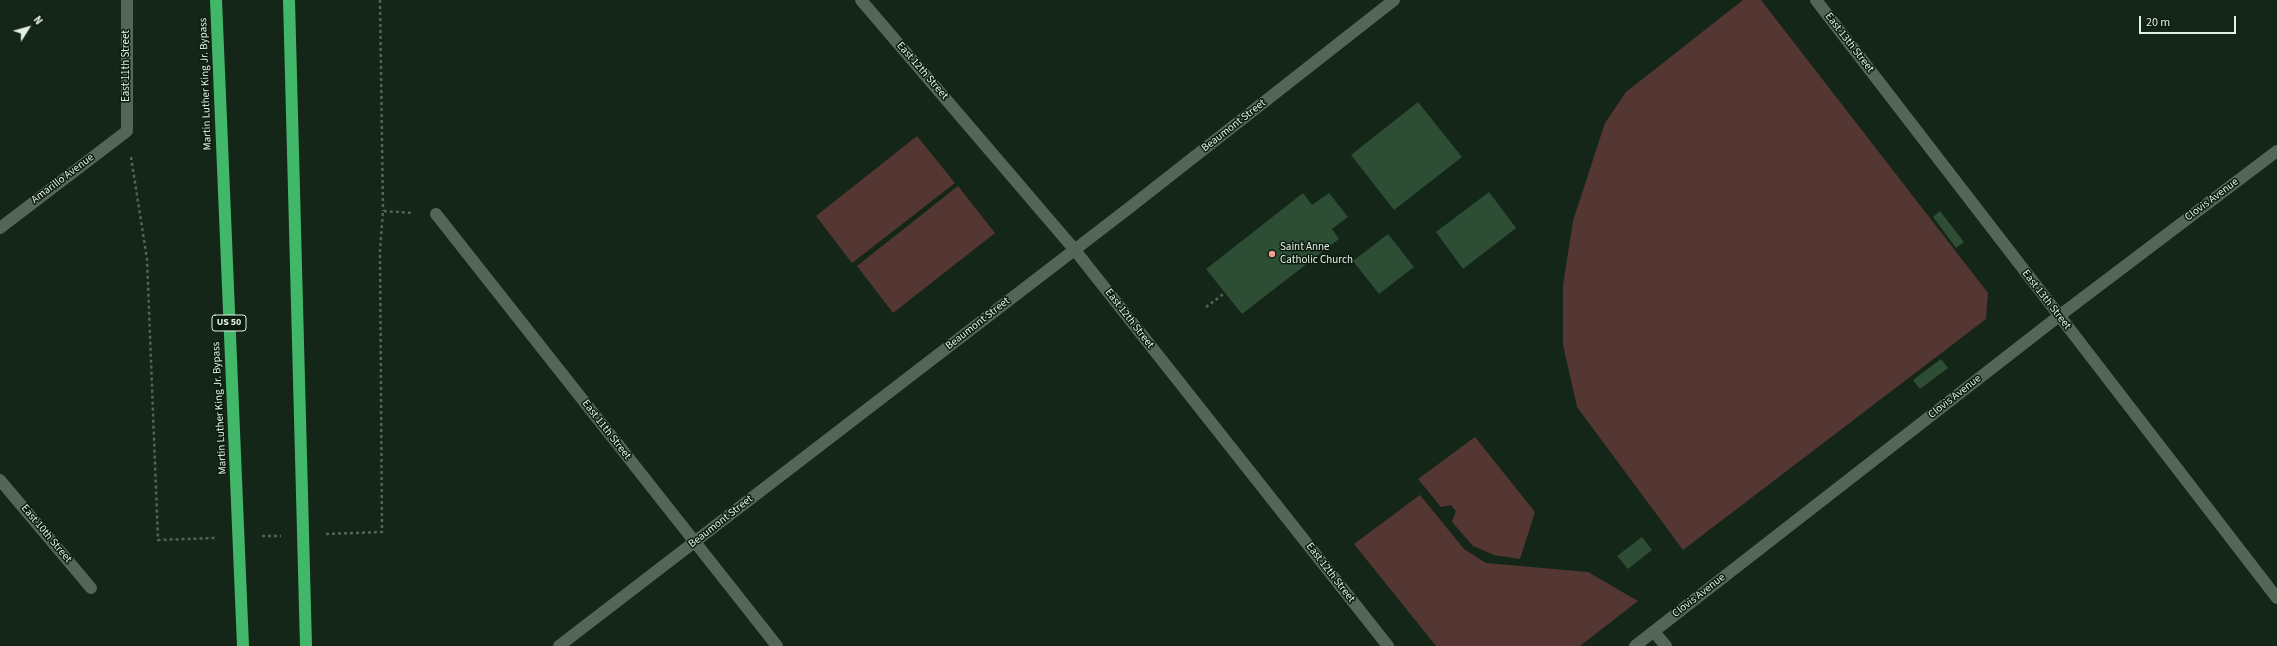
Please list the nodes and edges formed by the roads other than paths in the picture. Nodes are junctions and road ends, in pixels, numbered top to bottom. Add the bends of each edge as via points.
1 (127, 0) edge
2 (216, 0) edge
3 (289, 0) edge
4 (861, 0) edge
5 (1394, 0) edge
6 (1816, 0) edge
7 (127, 131) joint
8 (2277, 151) edge
9 (436, 214) road end
10 (0, 228) edge
11 (1074, 249) junction
12 (2059, 316) junction
13 (0, 480) edge
14 (695, 542) junction
15 (91, 588) dead end
16 (2277, 598) edge
17 (1654, 632) junction
18 (243, 646) edge
19 (306, 646) edge
20 (559, 646) edge
21 (777, 646) edge
22 (1388, 646) edge
23 (1635, 646) edge
24 (1666, 646) edge

1 - 7 street, East 11th Street
2 - 18 highway, Martin Luther King Jr. Bypass / US 50
3 - 19 highway
4 - 11 street, East 12th Street
5 - 11 street, Beaumont Street
6 - 12 street, East 13th Street
7 - 10 street, Amarillo Avenue
8 - 12 street, Clovis Avenue
9 - 14 street, East 11th Street
11 - 14 street, Beaumont Street
11 - 22 street, East 12th Street
12 - 16 street, East 13th Street
12 - 17 street, Clovis Avenue
13 - 15 street, East 10th Street
14 - 20 street, Beaumont Street
14 - 21 street, East 11th Street
17 - 23 street, Clovis Avenue
17 - 24 street

